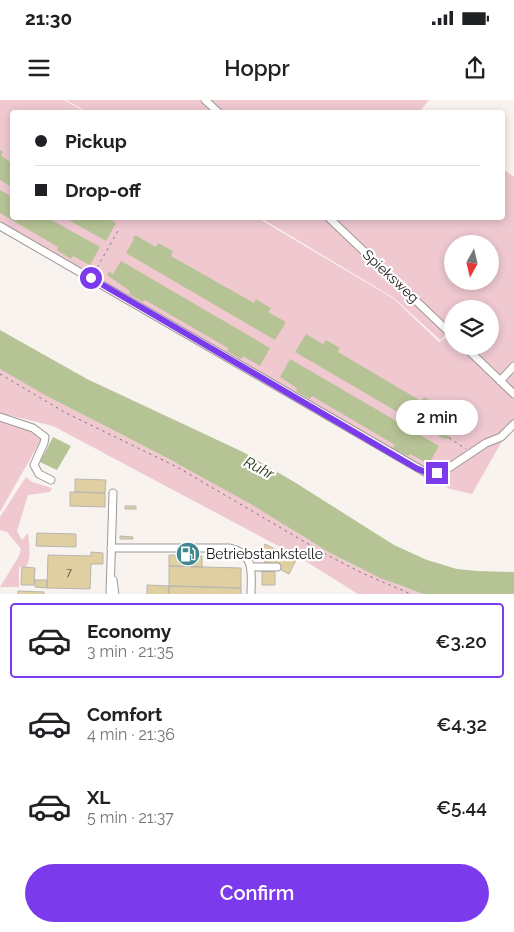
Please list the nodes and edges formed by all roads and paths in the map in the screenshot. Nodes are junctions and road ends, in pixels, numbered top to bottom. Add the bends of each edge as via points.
1 (205, 100) edge
2 (216, 110) edge
3 (331, 220) edge
4 (0, 226) edge
5 (119, 229) dead end
6 (91, 278) junction
7 (444, 326) edge
8 (473, 355) edge
9 (514, 366) edge
10 (0, 374) edge
11 (500, 382) junction
12 (514, 394) edge
13 (0, 417) edge
14 (514, 424) edge
15 (449, 438) dead end
16 (471, 452) junction
17 (51, 480) dead end
18 (112, 493) dead end
19 (111, 548) junction
20 (251, 567) junction
21 (277, 568) dead end
22 (112, 591) edge
23 (251, 594) edge
24 (412, 594) edge

1 - 2 street
3 - 7 street, Spieksweg
4 - 6 street
5 - 6 path
6 - 16 street via 416,468 431,473 444,471
8 - 11 street
9 - 11 street
10 - 24 path via 66,413 177,467 362,573
11 - 12 street
13 - 17 street via 32,428 45,437 34,464 39,474
14 - 16 street via 500,437
15 - 16 path
18 - 19 street
19 - 20 street via 229,548 242,553
19 - 22 street
20 - 21 street
20 - 23 street

